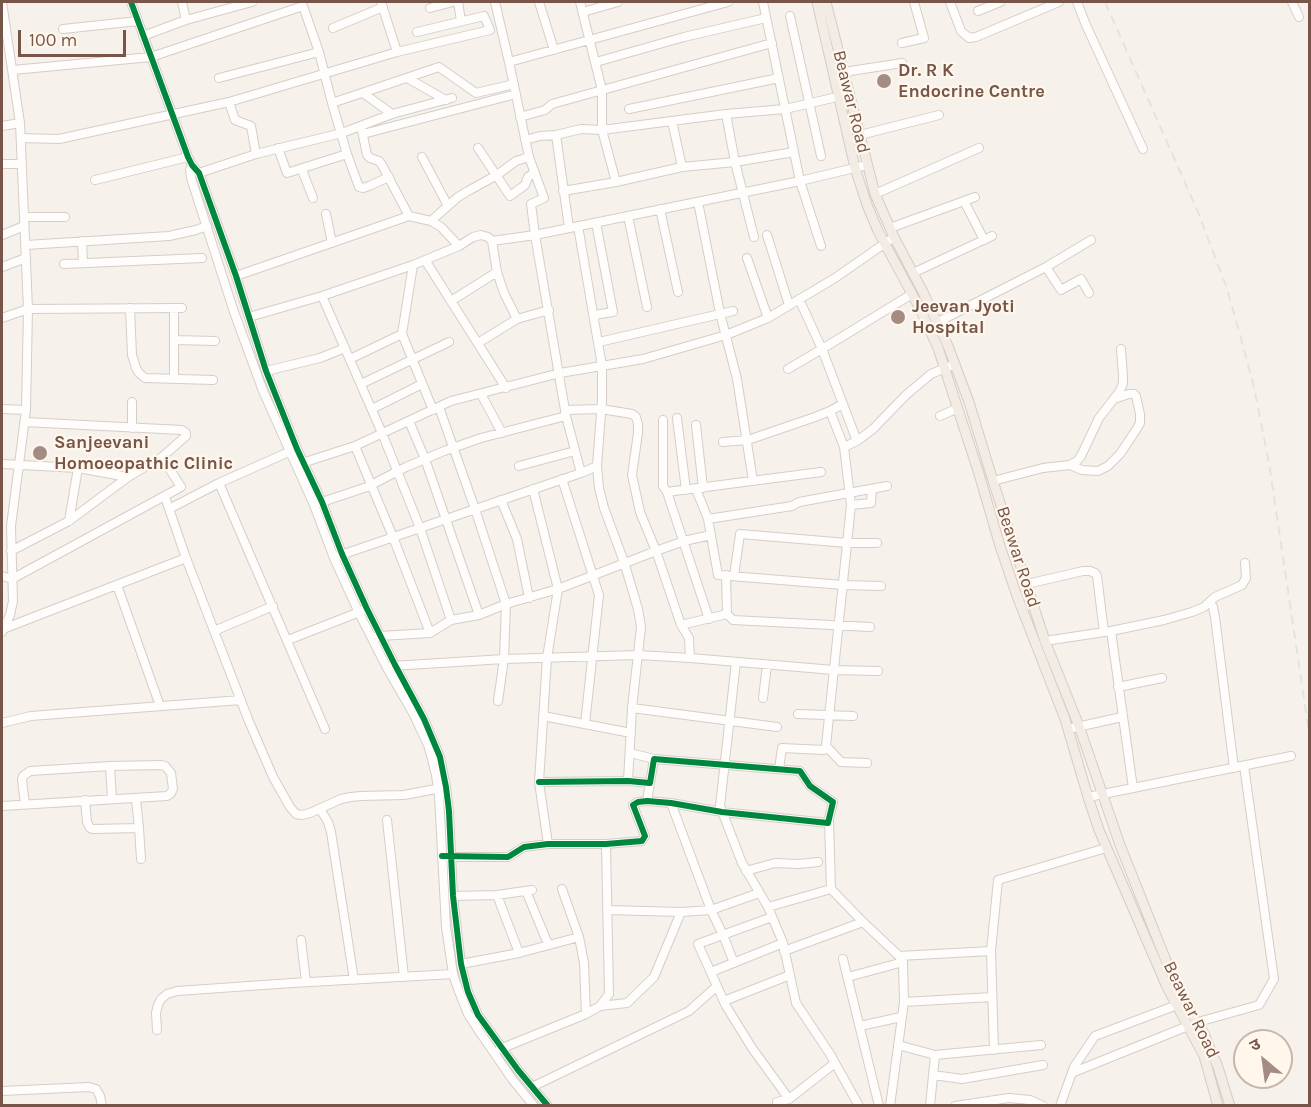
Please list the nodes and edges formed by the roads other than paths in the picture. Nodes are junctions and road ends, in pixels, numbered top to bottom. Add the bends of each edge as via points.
1 (131, 2) edge
2 (182, 2) edge
3 (252, 2) edge
4 (453, 2) edge
5 (458, 2) edge
6 (495, 2) edge
7 (539, 2) edge
8 (580, 2) edge
9 (618, 2) edge
10 (728, 2) edge
11 (763, 2) edge
12 (817, 2) edge
13 (826, 2) edge
14 (914, 2) edge
15 (950, 2) edge
16 (1000, 2) edge
17 (1059, 2) edge
18 (1077, 2) edge
19 (1292, 2) edge
20 (382, 4) edge
21 (2, 5) edge
22 (430, 8) dead end
23 (978, 11) dead end
24 (583, 12) junction
25 (790, 16) dead end
26 (1299, 17) dead end
27 (766, 18) junction
28 (186, 20) junction
29 (138, 21) junction
30 (461, 21) junction
31 (333, 28) dead end
32 (63, 29) dead end
33 (417, 32) dead end
34 (143, 36) junction
35 (590, 39) junction
36 (772, 43) junction
37 (902, 43) dead end
38 (554, 50) junction
39 (319, 52) junction
40 (396, 52) junction
41 (151, 57) junction
42 (509, 62) junction
43 (596, 62) junction
44 (902, 63) dead end
45 (13, 70) junction
46 (844, 72) junction
47 (324, 74) junction
48 (219, 78) dead end
49 (407, 78) junction
50 (779, 78) junction
51 (514, 84) junction
52 (602, 90) junction
53 (363, 93) junction
54 (516, 94) junction
55 (850, 94) junction
56 (838, 97) junction
57 (228, 102) junction
58 (811, 103) junction
59 (332, 104) junction
60 (629, 109) dead end
61 (785, 109) junction
62 (392, 114) junction
63 (726, 114) junction
64 (172, 115) junction
65 (939, 115) dead end
66 (520, 117) junction
67 (672, 121) junction
68 (20, 123) junction
69 (2, 126) edge
70 (361, 130) junction
71 (602, 130) junction
72 (342, 133) junction
73 (556, 135) junction
74 (860, 135) junction
75 (21, 138) junction
76 (525, 140) junction
77 (278, 148) junction
78 (478, 148) dead end
79 (979, 148) dead end
80 (1143, 149) dead end
81 (794, 152) junction
82 (256, 154) junction
83 (347, 154) junction
84 (822, 156) dead end
85 (422, 157) dead end
86 (529, 157) junction
87 (190, 161) junction
88 (735, 162) junction
89 (2, 164) edge
90 (22, 164) junction
91 (867, 165) junction
92 (682, 167) junction
93 (855, 168) junction
94 (302, 170) junction
95 (534, 172) junction
96 (199, 173) junction
97 (496, 175) junction
98 (389, 177) junction
99 (95, 180) dead end
100 (800, 180) junction
101 (616, 182) junction
102 (563, 191) junction
103 (743, 192) junction
104 (875, 194) junction
105 (975, 197) dead end
106 (313, 198) dead end
107 (964, 201) junction
108 (698, 202) junction
109 (448, 206) junction
110 (660, 209) junction
111 (326, 214) dead end
112 (409, 216) junction
113 (628, 216) junction
114 (24, 217) junction
115 (65, 217) dead end
116 (431, 221) junction
117 (596, 223) junction
118 (24, 226) junction
119 (207, 226) junction
120 (573, 227) junction
121 (892, 232) junction
122 (2, 235) edge
123 (535, 235) junction
124 (767, 235) dead end
125 (992, 236) dead end
126 (754, 237) dead end
127 (984, 240) junction
128 (1091, 240) dead end
129 (82, 241) junction
130 (492, 241) junction
131 (332, 243) junction
132 (885, 243) junction
133 (26, 245) junction
134 (459, 246) junction
135 (821, 246) dead end
136 (26, 258) junction
137 (202, 258) dead end
138 (747, 258) dead end
139 (424, 260) junction
140 (83, 263) junction
141 (64, 264) dead end
142 (413, 265) junction
143 (2, 267) edge
144 (1046, 267) junction
145 (497, 272) junction
146 (913, 273) junction
147 (236, 276) junction
148 (678, 292) dead end
149 (1089, 293) dead end
150 (912, 294) junction
151 (322, 296) junction
152 (799, 299) junction
153 (451, 301) junction
154 (789, 305) junction
155 (647, 307) dead end
156 (130, 308) junction
157 (28, 309) junction
158 (549, 310) junction
159 (733, 310) dead end
160 (720, 313) junction
161 (594, 315) junction
162 (249, 317) junction
163 (2, 318) edge
164 (768, 318) junction
165 (517, 319) junction
166 (938, 322) junction
167 (402, 334) junction
168 (726, 335) junction
169 (174, 340) junction
170 (215, 342) dead end
171 (449, 342) dead end
172 (599, 342) junction
173 (478, 343) junction
174 (345, 348) junction
175 (822, 349) junction
176 (1120, 349) dead end
177 (350, 359) junction
178 (412, 359) junction
179 (953, 360) junction
180 (943, 363) junction
181 (602, 366) junction
182 (788, 369) dead end
183 (266, 371) junction
184 (560, 373) junction
185 (174, 378) junction
186 (213, 380) dead end
187 (361, 384) junction
188 (422, 384) junction
189 (506, 388) junction
190 (481, 394) junction
191 (1114, 399) junction
192 (132, 402) dead end
193 (843, 404) junction
194 (958, 408) junction
195 (2, 409) edge
196 (372, 409) junction
197 (436, 409) junction
198 (601, 409) junction
199 (26, 410) junction
200 (830, 411) junction
201 (566, 413) junction
202 (940, 416) dead end
203 (677, 418) dead end
204 (663, 420) dead end
205 (409, 421) junction
206 (25, 422) junction
207 (696, 425) dead end
208 (132, 428) junction
209 (382, 433) junction
210 (502, 433) junction
211 (748, 440) junction
212 (857, 441) junction
213 (723, 442) dead end
214 (355, 446) junction
215 (844, 447) junction
216 (453, 448) junction
217 (293, 450) junction
218 (575, 451) junction
219 (162, 457) junction
220 (425, 459) junction
221 (299, 463) junction
222 (2, 464) edge
223 (19, 465) junction
224 (1070, 465) junction
225 (519, 466) dead end
226 (597, 466) junction
227 (78, 468) junction
228 (397, 472) junction
229 (821, 472) dead end
230 (581, 473) junction
231 (128, 477) junction
232 (562, 479) junction
233 (753, 481) junction
234 (993, 481) junction
235 (219, 483) junction
236 (370, 485) junction
237 (887, 486) dead end
238 (700, 488) junction
239 (533, 489) junction
240 (872, 489) junction
241 (686, 490) junction
242 (668, 492) junction
243 (850, 493) junction
244 (165, 497) junction
245 (501, 500) junction
246 (318, 504) junction
247 (851, 505) junction
248 (169, 509) junction
249 (475, 509) junction
250 (446, 519) junction
251 (708, 519) junction
252 (69, 521) junction
253 (420, 528) junction
254 (711, 535) junction
255 (393, 537) junction
256 (684, 541) junction
257 (847, 543) junction
258 (877, 543) dead end
259 (11, 551) junction
260 (656, 551) junction
261 (342, 555) junction
262 (186, 558) junction
263 (334, 558) junction
264 (624, 562) junction
265 (1245, 563) dead end
266 (593, 574) junction
267 (2, 576) edge
268 (730, 576) junction
269 (12, 579) junction
270 (1027, 584) junction
271 (117, 585) junction
272 (843, 585) junction
273 (881, 586) dead end
274 (558, 589) junction
275 (529, 598) junction
276 (1210, 602) junction
277 (506, 604) junction
278 (273, 606) junction
279 (367, 609) junction
280 (359, 613) junction
281 (727, 614) junction
282 (479, 615) junction
283 (5, 618) edge
284 (709, 619) junction
285 (451, 620) junction
286 (681, 625) junction
287 (838, 625) junction
288 (870, 627) dead end
289 (2, 630) edge
290 (214, 631) junction
291 (1107, 632) junction
292 (430, 633) junction
293 (376, 637) junction
294 (288, 640) junction
295 (1045, 641) junction
296 (638, 655) junction
297 (593, 657) junction
298 (547, 658) junction
299 (690, 658) junction
300 (504, 659) junction
301 (736, 662) junction
302 (767, 665) junction
303 (391, 666) junction
304 (834, 670) junction
305 (878, 672) dead end
306 (1162, 678) dead end
307 (1118, 687) junction
308 (763, 698) dead end
309 (241, 700) junction
310 (498, 701) dead end
311 (160, 706) junction
312 (632, 708) junction
313 (798, 714) dead end
314 (829, 715) junction
315 (543, 716) junction
316 (853, 716) dead end
317 (1122, 717) junction
318 (730, 721) junction
319 (2, 723) edge
320 (585, 724) junction
321 (1079, 726) junction
322 (777, 727) dead end
323 (326, 729) dead end
324 (1068, 729) junction
325 (631, 733) junction
326 (826, 746) junction
327 (630, 753) junction
328 (1292, 756) dead end
329 (654, 759) junction
330 (867, 763) dead end
331 (725, 765) junction
332 (110, 766) junction
333 (1244, 766) junction
334 (1234, 768) junction
335 (779, 769) junction
336 (628, 781) junction
337 (539, 782) junction
338 (650, 783) junction
339 (442, 788) junction
340 (1133, 788) junction
341 (1102, 795) junction
342 (1088, 797) junction
343 (112, 799) junction
344 (136, 799) junction
345 (85, 800) junction
346 (647, 801) junction
347 (671, 803) junction
348 (25, 804) junction
349 (2, 806) edge
350 (320, 809) junction
351 (722, 812) junction
352 (829, 819) junction
353 (387, 820) dead end
354 (139, 828) junction
355 (548, 844) junction
356 (606, 844) junction
357 (1106, 848) junction
358 (447, 857) junction
359 (141, 859) dead end
360 (818, 862) dead end
361 (746, 871) junction
362 (562, 889) dead end
363 (831, 889) junction
364 (759, 893) junction
365 (496, 895) junction
366 (453, 896) junction
367 (768, 907) junction
368 (607, 910) junction
369 (711, 910) junction
370 (681, 912) junction
371 (772, 917) junction
372 (863, 922) junction
373 (723, 935) junction
374 (579, 937) junction
375 (301, 940) dead end
376 (548, 944) junction
377 (783, 947) junction
378 (991, 951) junction
379 (519, 953) junction
380 (843, 959) dead end
381 (901, 959) junction
382 (734, 963) junction
383 (461, 964) junction
384 (711, 972) junction
385 (453, 974) junction
386 (790, 975) junction
387 (404, 977) junction
388 (848, 977) junction
389 (354, 980) junction
390 (306, 982) junction
391 (717, 986) junction
392 (992, 997) junction
393 (724, 1001) junction
394 (904, 1002) junction
395 (1177, 1005) junction
396 (600, 1006) junction
397 (586, 1014) junction
398 (901, 1017) junction
399 (1198, 1022) junction
400 (860, 1026) junction
401 (1188, 1026) junction
402 (157, 1030) dead end
403 (898, 1045) junction
404 (1041, 1046) dead end
405 (502, 1048) junction
406 (994, 1050) junction
407 (494, 1052) junction
408 (935, 1055) junction
409 (835, 1063) junction
410 (1043, 1065) dead end
411 (1074, 1072) junction
412 (933, 1075) junction
413 (532, 1087) junction
414 (2, 1091) edge
415 (789, 1099) junction
416 (102, 1106) edge
417 (534, 1106) edge
418 (548, 1106) edge
419 (778, 1106) edge
420 (859, 1106) edge
421 (879, 1106) edge
422 (890, 1106) edge
423 (930, 1106) edge
424 (955, 1106) edge
425 (1043, 1106) edge
426 (1060, 1106) edge
427 (1218, 1106) edge
428 (1230, 1106) edge

1 - 29 street
2 - 28 street
3 - 28 street
4 - 22 street
5 - 30 street
6 - 42 street
7 - 38 street
8 - 24 street
9 - 24 street
10 - 35 street
11 - 27 street
12 - 56 main road, Beawar Road
13 - 46 main road, Beawar Road
14 - 37 street via 924,38
15 - 17 street via 961,32 969,38
16 - 23 street
18 - 80 street
19 - 26 street
20 - 31 street
20 - 40 street
21 - 45 street
24 - 35 street
25 - 58 street
27 - 36 street
27 - 43 street
28 - 34 street
29 - 32 street
29 - 34 street
30 - 33 street
30 - 40 street via 484,16 490,30
34 - 41 street
35 - 38 street
35 - 43 street
36 - 50 street
36 - 52 street
38 - 42 street
39 - 41 street via 303,6
39 - 47 street
39 - 48 street
40 - 47 street
41 - 45 street
41 - 64 street
42 - 51 street
43 - 52 street
44 - 46 street
45 - 68 street
46 - 55 main road, Beawar Road
47 - 57 street
47 - 59 street
49 - 51 street via 439,68 476,93
49 - 53 street
49 - 62 street via 449,99
50 - 60 street
50 - 61 street
51 - 54 street
52 - 66 street
52 - 71 street
53 - 59 street
53 - 62 street
54 - 66 street
54 - 70 street
55 - 56 street
55 - 74 main road, Beawar Road
56 - 58 street
56 - 93 main road, Beawar Road
57 - 64 street
57 - 82 street via 235,120 251,126
58 - 61 street
58 - 84 street
59 - 72 street
61 - 63 street
61 - 81 street
62 - 70 street
63 - 67 street
63 - 88 street
64 - 75 street via 59,139
64 - 87 street
65 - 74 street
66 - 76 street
67 - 71 street
67 - 92 street
68 - 69 street
68 - 75 street
70 - 72 street
70 - 98 street via 367,155 382,165
71 - 73 street via 581,129
71 - 101 street
72 - 77 street
72 - 83 street
73 - 76 street
73 - 102 street
74 - 91 main road, Beawar Road
75 - 90 street
76 - 86 street
77 - 82 street
77 - 94 street via 287,173
78 - 97 street
79 - 104 street
81 - 88 street
81 - 100 street
82 - 96 street
83 - 94 street
83 - 98 street via 359,187
85 - 109 street
86 - 95 street
86 - 97 street
87 - 96 street
87 - 99 street
87 - 119 street via 191,178
88 - 92 street
88 - 103 street
89 - 90 street
90 - 114 street
91 - 93 street
91 - 104 main road, Beawar Road
92 - 101 street
93 - 100 street
93 - 132 main road, Beawar Road
94 - 106 street
95 - 97 street via 510,196
95 - 123 street via 544,198 531,204
96 - 147 street
97 - 109 street
98 - 112 street
100 - 103 street
100 - 135 street
101 - 102 street
102 - 120 street
103 - 108 street
103 - 126 street
104 - 121 main road, Beawar Road
105 - 107 street
107 - 121 street
107 - 127 street
108 - 110 street
108 - 160 street
109 - 116 street
110 - 113 street
110 - 148 street
111 - 131 street
112 - 116 street
112 - 131 street
113 - 117 street
113 - 155 street
114 - 115 street
114 - 118 street
116 - 134 street
117 - 120 street
117 - 161 street via 613,312
118 - 122 street
118 - 133 street
119 - 129 street via 168,236
119 - 217 street via 253,365
120 - 123 street
120 - 161 street
121 - 132 street
121 - 146 main road, Beawar Road
123 - 130 street
123 - 158 street
124 - 154 street
125 - 127 street
127 - 146 street
128 - 144 street
129 - 133 street
129 - 140 street
130 - 134 street via 482,235
130 - 145 street
131 - 147 street
132 - 150 main road, Beawar Road
132 - 152 street
133 - 136 street
134 - 139 street
136 - 143 street
136 - 157 street
137 - 140 street
138 - 164 street
139 - 142 street
139 - 153 street
140 - 141 street
142 - 151 street
142 - 167 street
144 - 149 street via 1061,290 1082,279
144 - 166 street
145 - 153 street
145 - 165 street
146 - 166 main road, Beawar Road
147 - 162 street
150 - 175 street
150 - 180 main road, Beawar Road
151 - 162 street
151 - 174 street
152 - 154 street
152 - 175 street
153 - 173 street
154 - 164 street
156 - 157 street
156 - 169 street via 178,308
156 - 185 street via 136,368 145,378
157 - 163 street
157 - 199 street
158 - 165 street
158 - 184 street
159 - 160 street
160 - 168 street
160 - 172 street
161 - 172 street
162 - 183 street
164 - 168 street
165 - 173 street
166 - 179 main road, Beawar Road
167 - 177 street
167 - 178 street
168 - 181 street via 643,359
168 - 211 street
169 - 170 street
169 - 185 street
171 - 178 street
172 - 181 street
173 - 189 street
174 - 177 street
174 - 183 street
175 - 182 street
175 - 193 street
176 - 191 street via 1123,383
177 - 187 street
178 - 187 street
178 - 188 street
179 - 180 street
179 - 234 main road, Beawar Road
180 - 194 main road, Beawar Road
180 - 212 street
181 - 184 street
181 - 198 street
183 - 217 street
184 - 189 street
184 - 201 street
185 - 186 street
187 - 196 street
188 - 196 street
188 - 197 street
189 - 190 street
190 - 197 street
190 - 210 street
191 - 224 street via 1094,426 1081,456
191 - 224 street via 1134,394 1140,414 1140,423 1120,454 1098,471
192 - 208 street
193 - 200 street
193 - 212 street
194 - 202 street
194 - 324 main road, Beawar Road via 1017,596
195 - 199 street
196 - 209 street
197 - 205 street
197 - 216 street
198 - 201 street
198 - 226 street
198 - 260 street via 636,417 638,433 632,475 640,512
199 - 206 street
200 - 211 street
200 - 215 street
201 - 210 street
201 - 218 street
203 - 241 street
204 - 242 street via 663,486
205 - 209 street
205 - 220 street
206 - 208 street
206 - 223 street
207 - 238 street
208 - 219 street via 186,433 184,440
209 - 214 street
209 - 228 street
210 - 216 street
211 - 213 street
211 - 233 street
212 - 215 street
214 - 221 street
214 - 236 street
215 - 243 street
216 - 220 street
216 - 249 street
217 - 221 street
217 - 235 street
218 - 225 street
218 - 230 street
219 - 231 street
219 - 244 street via 181,488
220 - 228 street
220 - 250 street
221 - 246 street
222 - 223 street
223 - 227 street
223 - 259 street
224 - 234 street
226 - 230 street
226 - 264 street via 604,508
227 - 231 street
227 - 252 street
228 - 236 street
228 - 253 street
229 - 233 street
230 - 232 street
231 - 252 street
232 - 239 street
232 - 266 street
233 - 238 street
234 - 270 main road, Beawar Road
235 - 248 street
235 - 278 street
236 - 246 street
236 - 255 street
237 - 240 street
238 - 241 street
238 - 251 street
239 - 245 street
239 - 274 street
240 - 243 street
240 - 247 street via 871,503
241 - 242 street
242 - 256 street
243 - 247 street
243 - 251 street
244 - 248 street
244 - 269 street
245 - 249 street
245 - 275 street via 517,538
246 - 261 street
246 - 263 street
247 - 257 street
248 - 262 street
249 - 250 street
249 - 277 street
250 - 253 street
250 - 282 street
251 - 254 street
252 - 259 street
253 - 255 street
253 - 285 street
254 - 256 street
254 - 268 street via 718,574
255 - 261 street
255 - 292 street
256 - 260 street
256 - 284 street
257 - 258 street
257 - 268 street via 740,534
257 - 272 street
259 - 269 street
260 - 264 street
260 - 286 street
261 - 263 street
261 - 279 street
262 - 271 street
262 - 290 street
263 - 280 street
264 - 266 street
264 - 296 street via 641,627
265 - 276 street via 1245,581
266 - 274 street
266 - 297 street via 599,595
267 - 269 street
268 - 272 street
268 - 281 street
269 - 283 street via 13,602
270 - 291 street via 1083,571 1095,573
270 - 295 main road, Beawar Road
271 - 289 street
271 - 311 street
272 - 273 street
272 - 287 street
274 - 275 street
274 - 298 street
275 - 277 street
276 - 291 street via 1192,612
276 - 334 street
277 - 282 street
277 - 300 street
278 - 290 street
278 - 294 street
279 - 280 street
279 - 293 street
280 - 293 street
280 - 294 street
281 - 284 street
281 - 287 street via 733,620
282 - 285 street
283 - 289 street
284 - 286 street
285 - 292 street
286 - 299 street via 689,638
287 - 288 street
287 - 304 street
290 - 309 street
291 - 295 street
291 - 307 street
292 - 293 street
293 - 303 street
294 - 323 street
295 - 321 main road, Beawar Road
296 - 297 street
296 - 299 street
296 - 312 street
297 - 298 street
297 - 320 street
298 - 300 street
298 - 315 street
299 - 301 street
300 - 303 street
300 - 310 street
301 - 302 street
301 - 318 street
302 - 304 street
302 - 308 street
303 - 339 street via 436,746
304 - 305 street
304 - 314 street
306 - 307 street
307 - 317 street
309 - 311 street
309 - 350 street via 290,807 299,815
311 - 319 street via 32,716
312 - 318 street
312 - 325 street
313 - 314 street
314 - 316 street
314 - 326 street
315 - 320 street
315 - 337 street
317 - 321 street
317 - 340 street
318 - 322 street
318 - 331 street
320 - 325 street
321 - 324 street
321 - 341 main road, Beawar Road
324 - 342 main road, Beawar Road
325 - 327 street
326 - 330 street via 841,762
326 - 335 street via 824,750 782,748
327 - 329 street
327 - 336 street
328 - 333 street
329 - 331 street
329 - 338 street
331 - 335 street
331 - 351 street
332 - 343 street
332 - 344 street via 161,765 168,769 171,793
332 - 348 street via 30,771 22,780
333 - 334 street
333 - 399 street via 1274,979 1259,1005
334 - 340 street
335 - 352 street via 800,771 810,786 833,802
336 - 337 street
336 - 338 street
337 - 355 street
338 - 346 street
339 - 350 street via 404,795 361,795
339 - 358 street via 449,811
340 - 341 street
341 - 342 street
341 - 399 main road, Beawar Road via 1169,968
342 - 357 main road, Beawar Road
343 - 344 street
343 - 345 street
344 - 354 street
345 - 348 street
345 - 354 street via 90,828
346 - 347 street
346 - 356 street via 633,805 645,836 642,841
347 - 351 street
347 - 369 street
348 - 349 street
350 - 389 street via 331,832
351 - 352 street via 828,823
351 - 361 street
352 - 363 street
353 - 387 street
354 - 359 street
355 - 356 street
355 - 358 street via 524,847 508,857
356 - 368 street
357 - 378 street via 998,880
357 - 395 main road, Beawar Road
358 - 366 street
358 - 385 street via 444,909
360 - 361 street via 775,863
361 - 364 street
362 - 374 street
363 - 367 street
363 - 372 street
364 - 367 street
364 - 369 street
365 - 366 street
365 - 376 street via 529,891
365 - 379 street
366 - 383 street
367 - 371 street
368 - 370 street
368 - 396 street via 609,993
369 - 370 street
369 - 373 street
370 - 396 street via 654,977 627,1003
371 - 373 street
371 - 377 street
372 - 377 street
372 - 381 street
373 - 382 street
373 - 384 street via 698,944
374 - 376 street
374 - 397 street
375 - 390 street
376 - 379 street
377 - 382 street
377 - 386 street
378 - 381 street
378 - 392 street
379 - 383 street
380 - 388 street
381 - 388 street
381 - 394 street
382 - 384 street
383 - 405 street via 478,1015
384 - 391 street
385 - 387 street
385 - 407 street via 468,1014
386 - 393 street
386 - 409 street via 796,1003
387 - 389 street
388 - 400 street
389 - 390 street
390 - 402 street via 167,994 158,1005
391 - 393 street
391 - 413 street via 688,1011
392 - 394 street
392 - 406 street
393 - 415 street
394 - 398 street
395 - 401 main road, Beawar Road
395 - 411 street via 1095,1036
396 - 397 street
397 - 405 street
398 - 400 street
398 - 403 street
399 - 428 main road, Beawar Road via 1218,1066
400 - 421 street
401 - 411 street
401 - 427 main road, Beawar Road via 1204,1056
403 - 408 street
403 - 422 street
404 - 406 street
405 - 407 street
405 - 413 street
406 - 408 street
407 - 417 street
408 - 412 street
409 - 415 street
409 - 420 street
410 - 412 street via 962,1079
411 - 426 street
412 - 423 street
413 - 418 street
414 - 416 street via 89,1087 96,1089
415 - 419 street via 777,1102
424 - 425 street via 1009,1098

